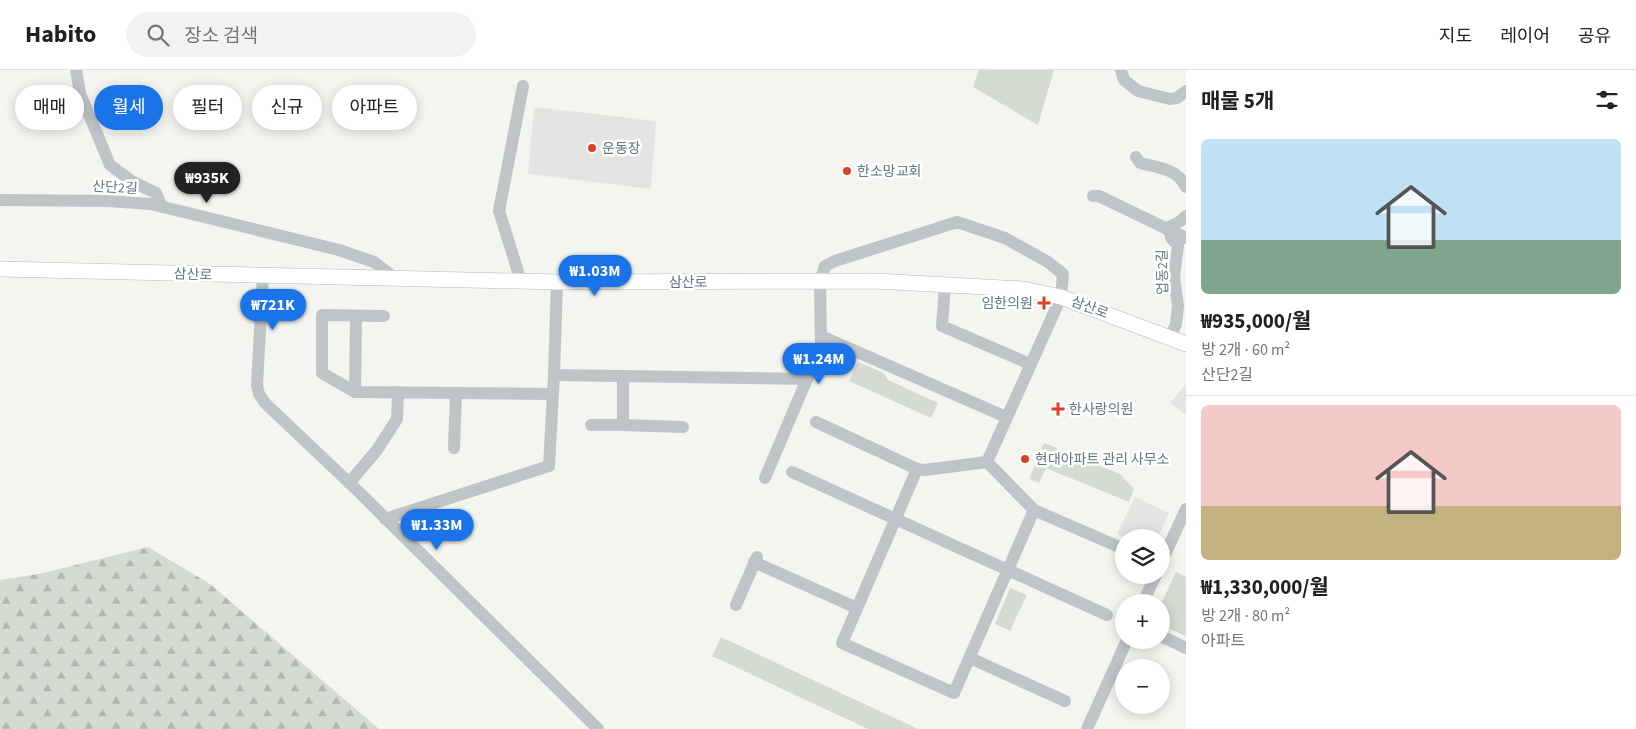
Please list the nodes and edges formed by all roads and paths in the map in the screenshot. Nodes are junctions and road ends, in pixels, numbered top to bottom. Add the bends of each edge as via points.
1 (76, 70) edge
2 (1121, 70) edge
3 (523, 86) dead end
4 (1186, 91) edge
5 (1136, 157) dead end
6 (1186, 187) edge
7 (1093, 196) dead end
8 (0, 200) edge
9 (162, 207) junction
10 (1186, 216) edge
11 (1170, 231) junction
12 (1186, 238) edge
13 (0, 268) edge
14 (263, 276) junction
15 (395, 278) junction
16 (521, 281) junction
17 (820, 281) junction
18 (557, 282) junction
19 (945, 285) junction
20 (1061, 297) junction
21 (356, 316) junction
22 (384, 316) dead end
23 (821, 336) junction
24 (1170, 338) junction
25 (1186, 344) edge
26 (1030, 364) junction
27 (554, 375) junction
28 (623, 376) junction
29 (807, 378) junction
30 (355, 392) junction
31 (398, 392) junction
32 (456, 393) junction
33 (553, 394) junction
34 (1006, 417) junction
35 (816, 422) dead end
36 (591, 425) dead end
37 (623, 425) junction
38 (683, 427) dead end
39 (454, 448) dead end
40 (987, 462) junction
41 (917, 469) junction
42 (792, 472) dead end
43 (765, 478) dead end
44 (349, 483) junction
45 (1186, 509) edge
46 (1034, 510) junction
47 (896, 518) junction
48 (385, 519) junction
49 (1170, 544) edge
50 (1115, 546) edge
51 (1008, 570) junction
52 (736, 605) dead end
53 (857, 608) junction
54 (1107, 615) dead end
55 (1170, 640) edge
56 (1186, 648) edge
57 (1123, 649) edge
58 (970, 658) junction
59 (1065, 701) dead end
60 (598, 729) edge
61 (1087, 729) edge

1 - 9 street via 80,93 110,165 133,182 156,193
2 - 4 street via 1124,80 1138,91 1170,99
3 - 16 street via 499,211
5 - 6 street via 1140,163 1163,167 1183,180
7 - 11 street
8 - 9 street, 산단2길 via 126,202
9 - 15 street, 산단2길 via 339,250 374,262
10 - 11 street, 업동2길 via 1169,227
11 - 12 street
11 - 24 street, 업동2길 via 1170,238 1178,245 1174,277 1178,306
13 - 14 main road, 삼산로
14 - 15 main road, 삼산로
14 - 44 street via 259,394
15 - 16 main road, 삼산로
16 - 18 main road, 삼산로
17 - 18 main road, 삼산로
17 - 19 main road, 삼산로
17 - 20 street via 826,266 835,260 957,222 1005,238 1048,262 1063,274
17 - 23 street
18 - 27 street
19 - 20 main road, 삼산로 via 1023,289
19 - 26 street via 942,326
20 - 24 main road, 삼산로
20 - 26 street
21 - 22 street
21 - 30 street
21 - 30 street via 322,315 322,372
23 - 29 street via 821,346
23 - 34 street
24 - 25 main road, 삼산로
26 - 34 street
27 - 28 street
27 - 33 street
28 - 29 street
28 - 37 street
29 - 43 street
30 - 31 street
31 - 32 street
31 - 44 street via 397,419 378,450
32 - 33 street
32 - 39 street
33 - 48 street via 548,466
34 - 40 street
35 - 41 street
36 - 37 street
37 - 38 street
40 - 41 street
40 - 46 street
41 - 47 street
42 - 47 street
44 - 48 street
45 - 49 street
46 - 50 street
46 - 51 street
47 - 51 street
47 - 53 street
48 - 60 street
51 - 54 street
51 - 58 street
52 - 53 street via 756,560
53 - 58 street via 842,643 954,693
55 - 56 street
57 - 61 street
58 - 59 street

